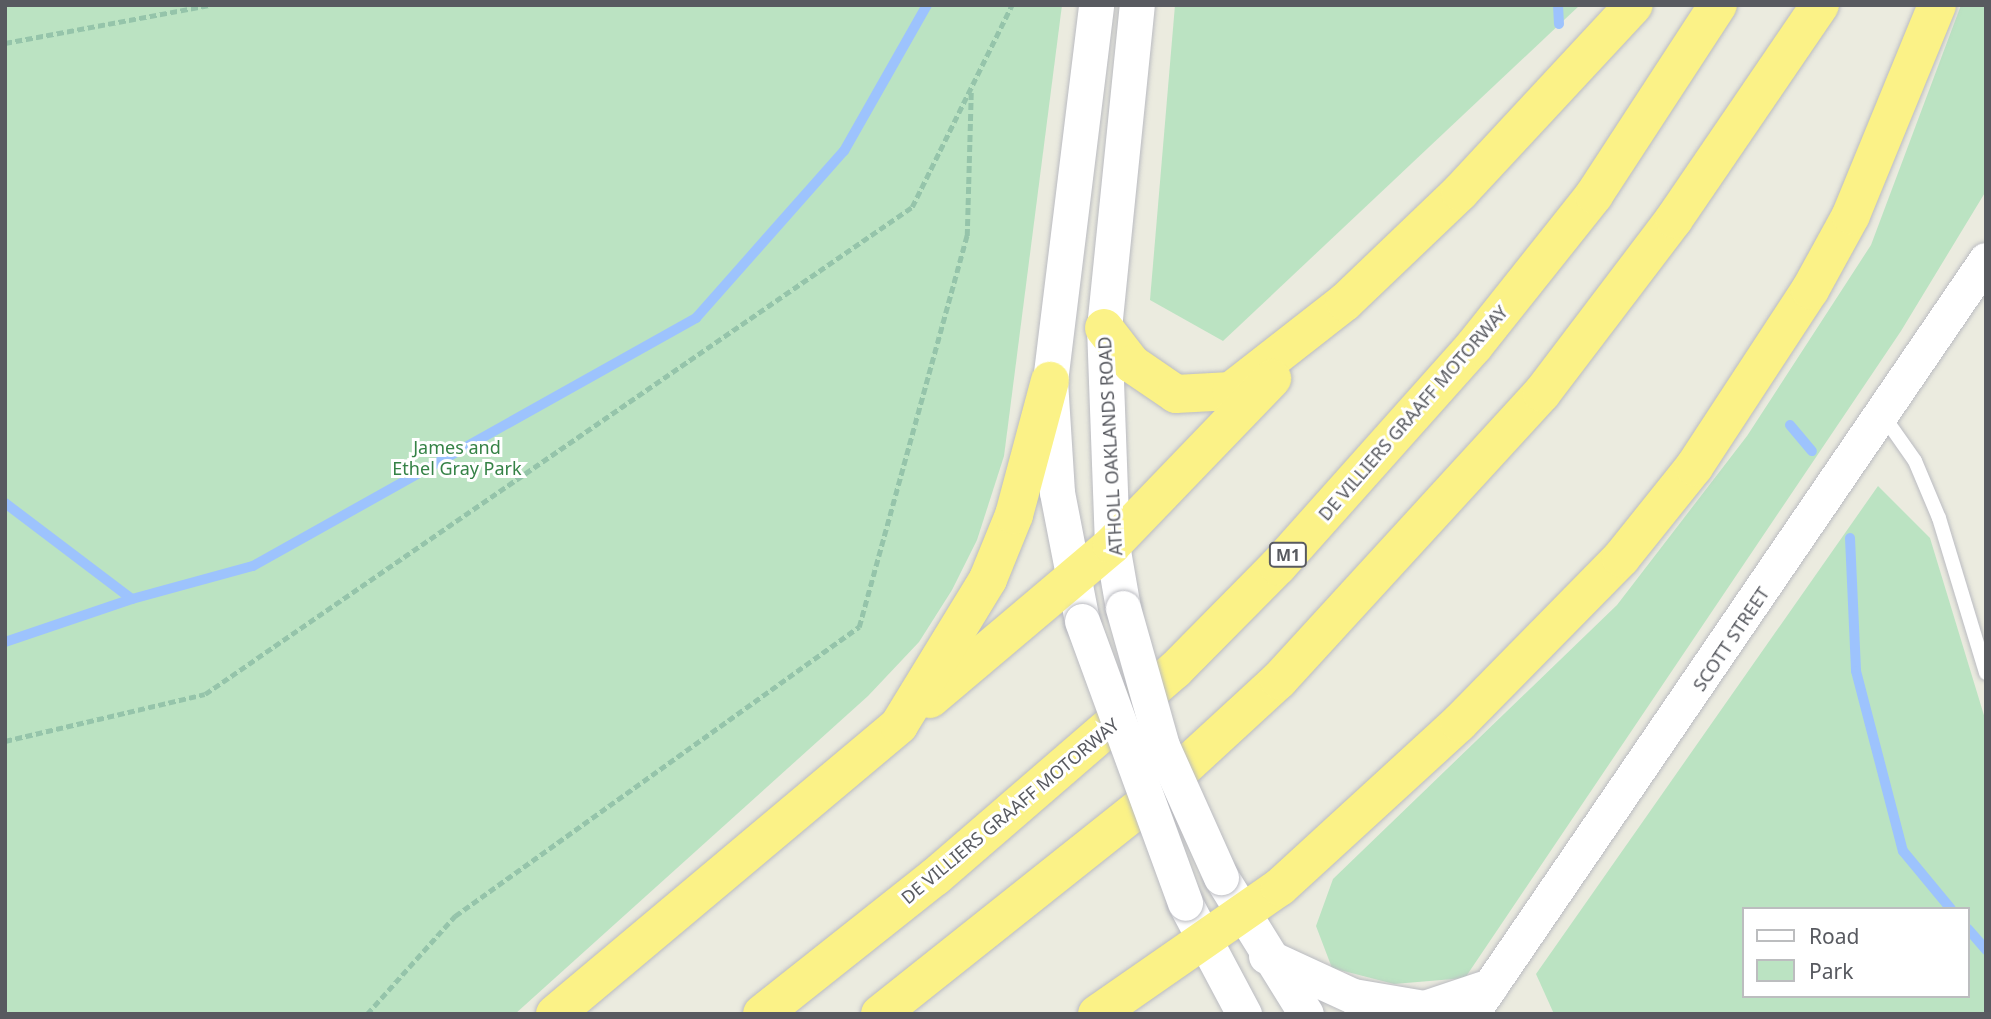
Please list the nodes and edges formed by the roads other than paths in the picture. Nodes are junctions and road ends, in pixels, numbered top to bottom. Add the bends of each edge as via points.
1 (1096, 5) edge
2 (1137, 5) edge
3 (1633, 5) edge
4 (1718, 5) edge
5 (1820, 5) edge
6 (1937, 5) edge
7 (1986, 260) edge
8 (1345, 302) junction
9 (1104, 328) junction
10 (1050, 381) junction
11 (1882, 413) junction
12 (1112, 545) junction
13 (1072, 579) junction
14 (1986, 673) edge
15 (899, 724) junction
16 (1241, 913) junction
17 (1199, 937) junction
18 (1266, 956) junction
19 (1480, 1000) edge
20 (555, 1014) edge
21 (762, 1014) edge
22 (880, 1014) edge
23 (1097, 1014) edge
24 (1244, 1014) edge
25 (1306, 1014) edge

1 - 10 street
2 - 9 street, ATHOLL OAKLANDS ROAD
3 - 8 highway via 1460,192
4 - 21 highway, DE VILLIERS GRAAFF MOTORWAY / M1 via 1594,195 1474,346 1278,566 1175,670 935,877
5 - 22 highway via 1674,219 1542,394 1279,680 1143,805
6 - 16 highway via 1851,215 1694,467 1621,558 1531,652 1280,887
7 - 11 street, SCOTT STREET
8 - 9 highway via 1256,375 1212,396 1176,394 1150,379
8 - 12 highway
9 - 12 street, ATHOLL OAKLANDS ROAD
10 - 13 street via 1052,457
10 - 15 highway via 1014,515 988,579
11 - 14 lane via 1915,461 1934,507
11 - 19 street, SCOTT STREET
12 - 13 highway
12 - 16 street, ATHOLL OAKLANDS ROAD, bridge via 1123,608 1162,746
13 - 15 highway
13 - 17 street, bridge via 1083,621
15 - 20 highway
16 - 17 highway
16 - 18 street, ATHOLL OAKLANDS ROAD
17 - 23 highway
17 - 24 street
18 - 19 street via 1353,996 1424,1008
18 - 25 street, ATHOLL OAKLANDS ROAD

